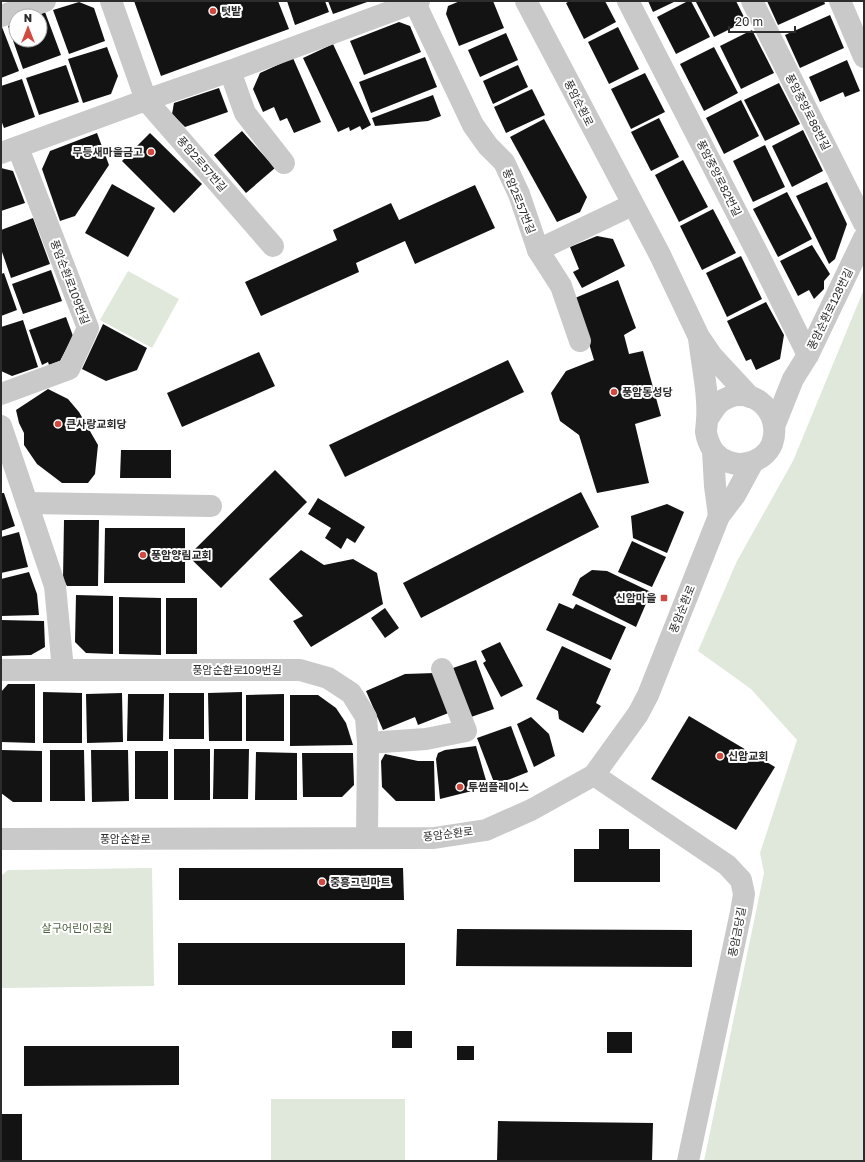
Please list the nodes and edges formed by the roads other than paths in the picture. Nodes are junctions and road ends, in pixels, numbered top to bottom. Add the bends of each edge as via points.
1 (45, 1) edge
2 (111, 1) edge
3 (526, 1) edge
4 (628, 1) edge
5 (752, 1) edge
6 (840, 1) edge
7 (417, 2) edge
8 (1, 16) edge
9 (864, 57) edge
10 (230, 71) junction
11 (146, 100) junction
12 (9, 151) edge
13 (284, 163) dead end
14 (632, 205) junction
15 (864, 223) edge
16 (864, 238) edge
17 (273, 246) dead end
18 (538, 250) junction
19 (699, 337) junction
20 (580, 341) dead end
21 (808, 355) junction
22 (793, 379) junction
23 (1, 394) edge
24 (753, 398) junction
25 (708, 420) junction
26 (775, 424) junction
27 (1, 426) edge
28 (714, 451) junction
29 (753, 462) junction
30 (27, 503) junction
31 (211, 506) dead end
32 (719, 516) junction
33 (442, 669) dead end
34 (1, 670) edge
35 (64, 670) junction
36 (368, 743) junction
37 (594, 775) junction
38 (367, 838) junction
39 (1, 839) edge
40 (688, 1161) edge

1 - 8 street
2 - 11 street
3 - 14 street, 풍암순환로
4 - 21 street, 풍암중앙로82번길
5 - 15 street, 풍암중앙로86번길
6 - 9 street
7 - 10 street, 풍암2로57번길
7 - 18 street, 풍암2로57번길 via 473,125 504,162 519,194
10 - 11 street, 풍암2로57번길
10 - 13 street via 245,112
11 - 12 street, 풍암2로57번길
11 - 17 street, 풍암2로57번길
12 - 23 street, 풍암순환로109번길 via 88,328 69,369
14 - 18 street
14 - 19 street, 풍암순환로 via 660,255
16 - 21 street, 풍암순환로128번길
18 - 20 street, 풍암2로57번길 via 561,286
19 - 24 street, 풍암순환로 via 712,356
19 - 25 street, 풍암순환로
21 - 22 street, 풍암순환로128번길
22 - 24 street, 풍암순환로128번길
22 - 26 street, 풍암순환로128번길
24 - 25 street via 740,395 729,397 712,410
24 - 26 street, 풍암순환로 via 765,405 772,414
25 - 28 street, 풍암순환로 via 708,442
26 - 29 street, 풍암순환로 via 775,436 771,447
27 - 30 street
28 - 29 street via 731,463
28 - 32 street, 풍암순환로
29 - 32 street, 풍암순환로 via 735,495
30 - 31 street
30 - 35 street via 55,586
32 - 37 street, 풍암순환로 via 648,695 638,714
33 - 36 street via 466,731 426,739
34 - 35 street, 풍암순환로109번길
35 - 36 street, 풍암순환로109번길 via 300,670 328,678 351,693 366,717
36 - 38 street, 풍암순환로109번길
37 - 38 street, 풍암순환로 via 531,810 486,830 434,838
37 - 40 street, 풍암금당길 via 727,865 741,880 744,894 742,912
38 - 39 street, 풍암순환로

